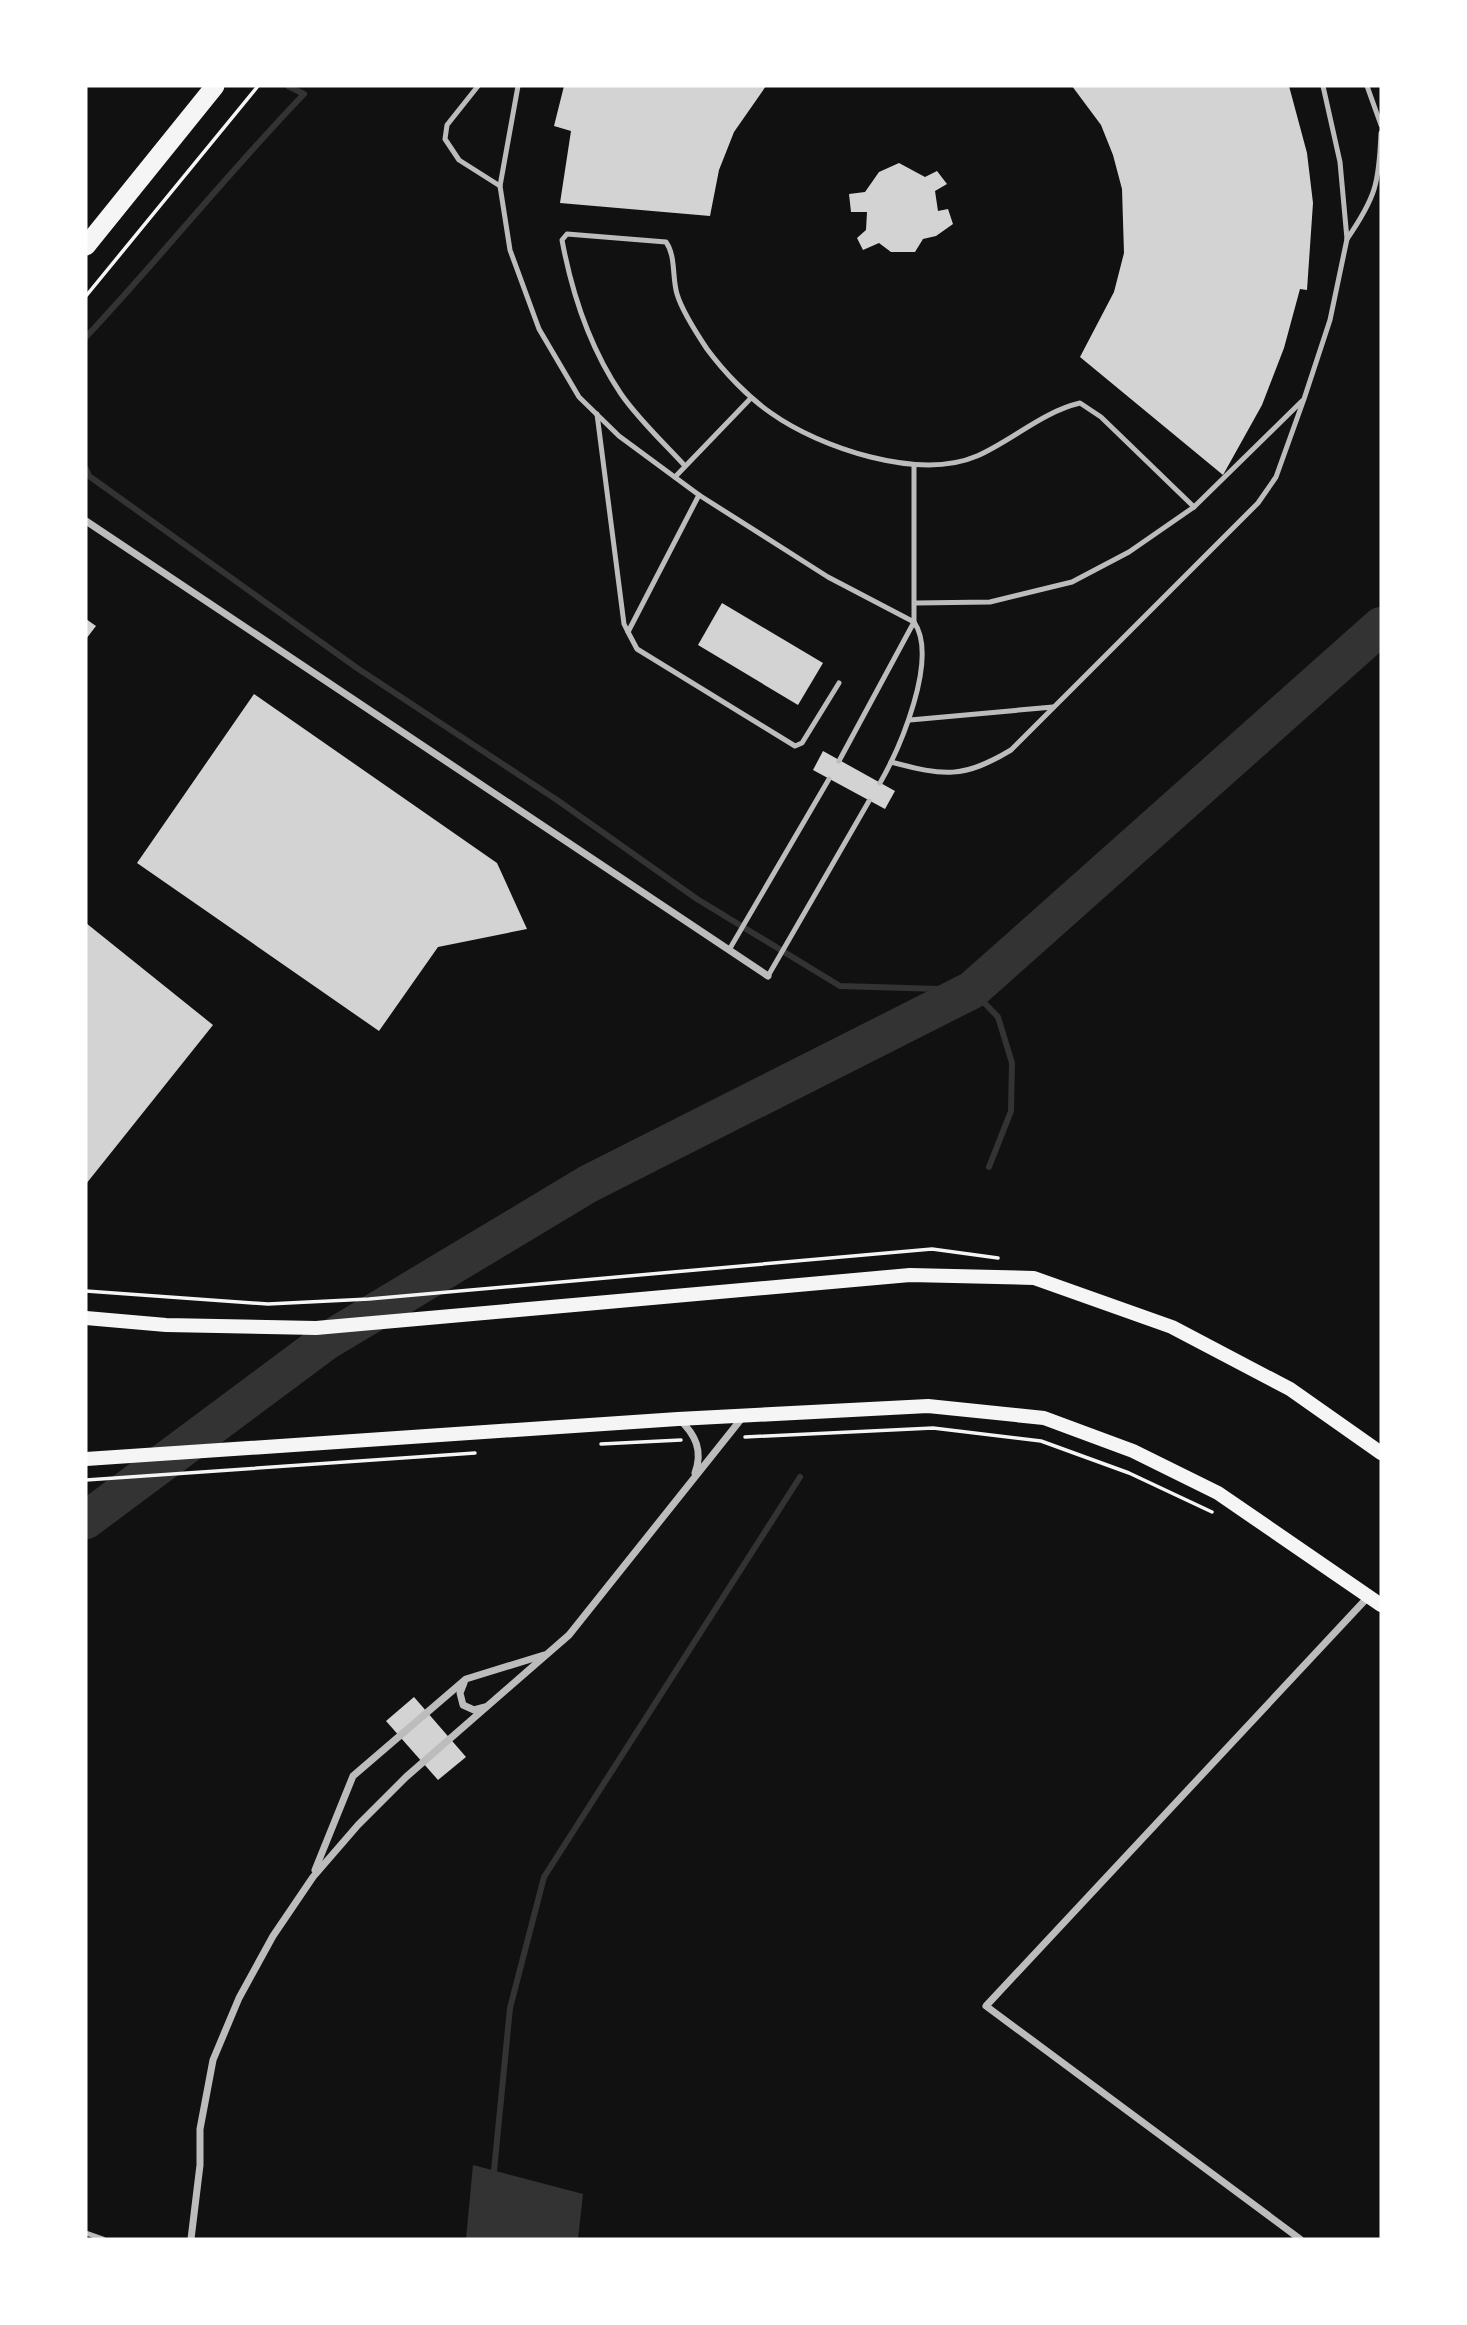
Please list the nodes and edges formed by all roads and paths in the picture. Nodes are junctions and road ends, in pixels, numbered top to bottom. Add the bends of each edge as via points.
1 (215, 86) edge
2 (258, 86) edge
3 (478, 86) edge
4 (518, 86) edge
5 (1322, 86) edge
6 (1367, 86) edge
7 (1381, 125) edge
8 (1381, 133) edge
9 (500, 186) junction
10 (1348, 239) junction
11 (86, 246) edge
12 (86, 296) edge
13 (751, 398) junction
14 (1304, 399) junction
15 (597, 414) junction
16 (685, 466) junction
17 (914, 466) junction
18 (675, 477) junction
19 (699, 495) junction
20 (1194, 507) junction
21 (86, 521) edge
22 (916, 603) junction
23 (914, 622) junction
24 (628, 632) junction
25 (839, 683) dead end
26 (1055, 707) junction
27 (910, 720) junction
28 (839, 761) dead end
29 (891, 762) junction
30 (829, 779) dead end
31 (880, 783) dead end
32 (869, 800) dead end
33 (729, 950) junction
34 (768, 976) joint
35 (1008, 1259) dead end
36 (86, 1291) edge
37 (86, 1318) edge
38 (744, 1415) junction
39 (678, 1419) junction
40 (726, 1438) junction
41 (696, 1440) junction
42 (588, 1444) dead end
43 (478, 1452) dead end
44 (1381, 1453) edge
45 (86, 1459) edge
46 (86, 1480) edge
47 (691, 1482) junction
48 (1213, 1513) dead end
49 (1369, 1596) junction
50 (1381, 1605) edge
51 (548, 1654) junction
52 (466, 1679) junction
53 (489, 1704) junction
54 (313, 1877) junction
55 (86, 2233) edge
56 (103, 2239) edge
57 (191, 2239) edge
58 (1300, 2239) edge

1 - 11 highway
2 - 12 path
3 - 9 lane via 447,125 444,139 459,160
4 - 9 lane
5 - 10 lane via 1340,162
6 - 7 lane
8 - 10 lane via 1379,178 1369,207
9 - 15 lane via 510,250 539,329 579,397
10 - 14 lane via 1330,320
13 - 16 lane
13 - 16 lane via 707,349 677,295 666,242 564,236 568,276 587,331 622,394
13 - 17 lane via 822,442
14 - 20 lane
14 - 26 lane via 1276,477 1258,503
15 - 18 lane
15 - 24 lane
16 - 18 lane
17 - 20 lane via 976,456 1061,407 1080,403
17 - 22 lane
18 - 19 lane
19 - 23 lane via 828,577
19 - 24 lane
20 - 22 lane via 1129,552 1073,582 990,602
21 - 33 street
22 - 23 lane
23 - 27 lane via 923,638
23 - 28 lane
24 - 25 lane via 638,649 795,746 802,743
26 - 27 lane
26 - 29 lane via 1011,750 986,765 937,774
27 - 29 lane
29 - 31 lane
30 - 33 lane
32 - 34 lane
33 - 34 street
35 - 36 path via 932,1249 268,1304
37 - 44 main road via 166,1325 316,1328 910,1275 1034,1278 1172,1327 1290,1389
38 - 39 main road
38 - 40 street
38 - 49 main road via 928,1406 1044,1418 1133,1451 1218,1493
39 - 41 street
39 - 45 main road
40 - 47 street
40 - 48 path via 933,1429 1041,1441 1129,1473
41 - 42 path
41 - 47 street via 699,1463
43 - 46 path
47 - 51 street via 569,1635
49 - 50 main road
49 - 58 street via 986,2006
51 - 52 street
51 - 53 street
52 - 53 street via 460,1693 463,1705 474,1710
52 - 54 street via 353,1776
53 - 54 street via 406,1777
54 - 57 street via 239,1998 213,2060 200,2129
55 - 56 lane

